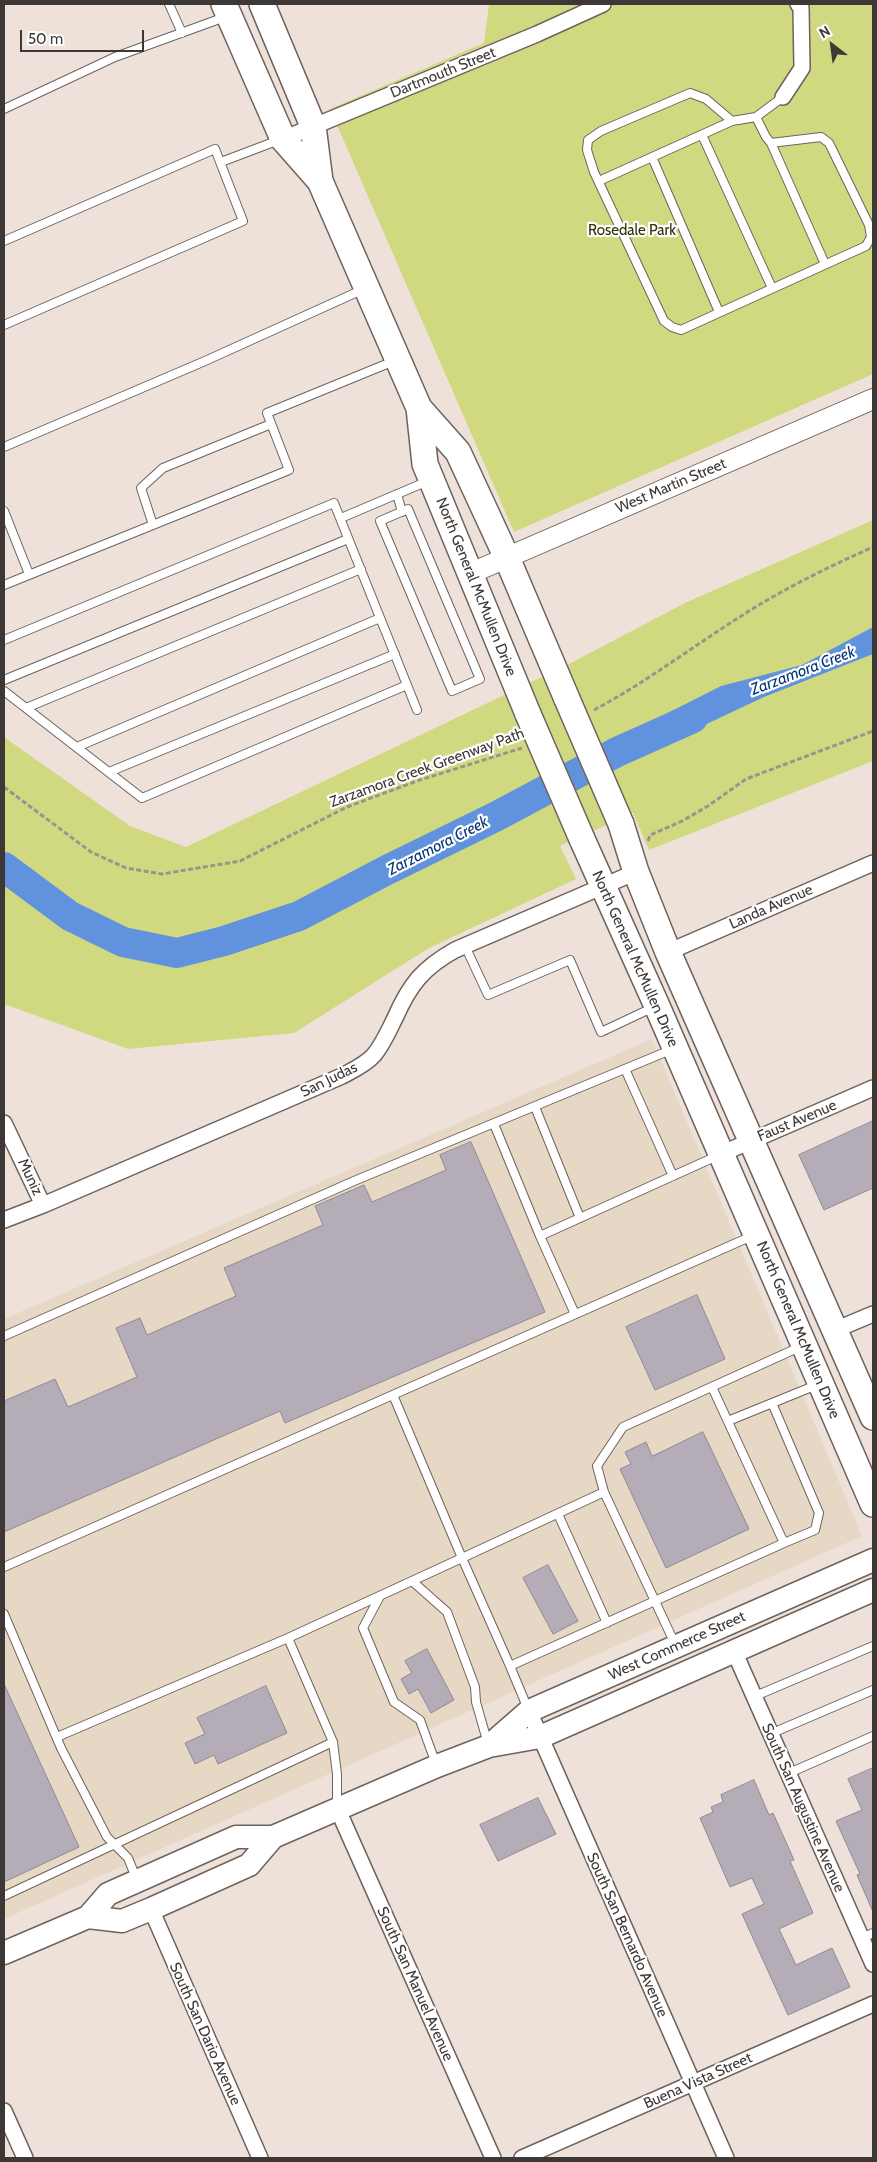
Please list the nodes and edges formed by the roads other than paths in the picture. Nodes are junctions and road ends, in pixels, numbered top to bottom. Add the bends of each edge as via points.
1 (170, 4) edge
2 (262, 4) edge
3 (798, 4) edge
4 (596, 5) edge
5 (226, 10) edge
6 (182, 33) junction
7 (783, 97) joint
8 (4, 109) edge
9 (756, 117) junction
10 (732, 121) junction
11 (313, 126) junction
12 (702, 135) junction
13 (283, 139) junction
14 (771, 143) junction
15 (652, 157) junction
16 (221, 162) junction
17 (320, 181) junction
18 (598, 181) junction
19 (4, 241) edge
20 (826, 264) junction
21 (366, 288) junction
22 (772, 288) junction
23 (719, 312) junction
24 (4, 325) edge
25 (398, 360) junction
26 (873, 399) edge
27 (419, 408) junction
28 (271, 424) junction
29 (4, 447) edge
30 (432, 480) junction
31 (397, 494) junction
32 (4, 511) edge
33 (402, 512) junction
34 (341, 518) junction
35 (153, 525) junction
36 (348, 538) junction
37 (507, 558) junction
38 (361, 568) junction
39 (29, 574) junction
40 (469, 574) junction
41 (4, 584) edge
42 (380, 618) junction
43 (4, 640) edge
44 (395, 654) junction
45 (4, 680) edge
46 (407, 685) junction
47 (4, 690) edge
48 (26, 708) junction
49 (417, 710) dead end
50 (77, 748) junction
51 (109, 772) junction
52 (873, 863) edge
53 (636, 872) junction
54 (603, 886) junction
55 (465, 946) junction
56 (668, 952) junction
57 (657, 1006) junction
58 (675, 1048) junction
59 (625, 1069) junction
60 (873, 1088) edge
61 (535, 1107) junction
62 (4, 1123) edge
63 (494, 1124) junction
64 (751, 1141) junction
65 (721, 1154) junction
66 (673, 1176) junction
67 (44, 1205) junction
68 (580, 1218) junction
69 (4, 1220) edge
70 (756, 1234) junction
71 (540, 1236) junction
72 (575, 1314) junction
73 (873, 1314) edge
74 (835, 1330) junction
75 (4, 1336) edge
76 (804, 1345) junction
77 (820, 1383) junction
78 (712, 1387) junction
79 (393, 1395) junction
80 (772, 1403) junction
81 (873, 1418) edge
82 (728, 1421) junction
83 (604, 1492) junction
84 (873, 1504) edge
85 (558, 1514) junction
86 (784, 1543) junction
87 (462, 1558) junction
88 (873, 1560) edge
89 (4, 1567) edge
90 (412, 1581) junction
91 (873, 1590) edge
92 (380, 1596) junction
93 (655, 1601) junction
94 (4, 1614) edge
95 (607, 1623) junction
96 (288, 1638) junction
97 (676, 1646) junction
98 (873, 1646) edge
99 (734, 1651) junction
100 (510, 1666) junction
101 (873, 1690) edge
102 (753, 1696) junction
103 (529, 1711) junction
104 (770, 1734) junction
105 (873, 1736) edge
106 (57, 1737) junction
107 (540, 1737) junction
108 (333, 1742) junction
109 (489, 1746) junction
110 (437, 1766) junction
111 (787, 1774) junction
112 (338, 1810) junction
113 (273, 1837) junction
114 (114, 1844) junction
115 (137, 1881) junction
116 (4, 1896) edge
117 (151, 1909) junction
118 (88, 1918) junction
119 (868, 1936) edge
120 (4, 1953) edge
121 (873, 1964) edge
122 (873, 2004) edge
123 (692, 2083) junction
124 (4, 2111) edge
125 (25, 2158) edge
126 (260, 2158) edge
127 (492, 2158) edge
128 (522, 2158) edge
129 (726, 2158) edge

1 - 6 lane
2 - 11 main road, North General McMullen Drive
3 - 7 street via 801,8 802,68
4 - 11 street, Dartmouth Street via 537,34
5 - 6 lane
5 - 13 main road, North General McMullen Drive
6 - 8 lane via 115,57
7 - 9 lane
9 - 10 lane
9 - 14 lane
10 - 12 lane
10 - 18 lane via 706,99 690,93 601,131 588,140 587,150
11 - 13 street, Dartmouth Street
11 - 17 main road, North General McMullen Drive
12 - 15 lane
12 - 22 lane
13 - 16 lane
13 - 17 main road, North General McMullen Drive
14 - 20 lane
14 - 20 lane via 821,137 830,143 869,225 871,237 866,246
15 - 18 lane
15 - 23 lane
16 - 19 lane via 215,149
16 - 24 lane via 243,221
17 - 21 main road, North General McMullen Drive
18 - 23 lane via 664,321 681,330
20 - 22 lane
21 - 25 main road, North General McMullen Drive
21 - 29 lane
22 - 23 lane
25 - 27 main road, North General McMullen Drive
25 - 28 lane via 267,412
26 - 37 street, West Martin Street
27 - 30 main road, North General McMullen Drive via 425,464
27 - 37 main road, North General McMullen Drive via 458,452
28 - 35 lane via 163,468 141,488
28 - 35 lane via 290,470
30 - 31 lane
30 - 40 main road, North General McMullen Drive
31 - 33 lane
31 - 34 lane
32 - 39 lane
33 - 33 lane via 380,521 452,691 480,679 408,509
34 - 36 lane
34 - 43 lane via 334,503
35 - 39 lane
36 - 38 lane
36 - 45 lane
37 - 40 street, West Martin Street
37 - 53 main road, North General McMullen Drive, bridge via 621,824
38 - 42 lane
38 - 48 lane
39 - 41 lane
40 - 54 main road, North General McMullen Drive, bridge
42 - 44 lane
42 - 50 lane
44 - 46 lane
44 - 51 lane
46 - 49 lane
46 - 51 lane via 142,798
47 - 48 lane
48 - 50 lane
50 - 51 lane
52 - 56 street, Landa Avenue
53 - 54 street, San Judas
53 - 56 main road, North General McMullen Drive
54 - 55 street, San Judas
54 - 57 main road, North General McMullen Drive
55 - 57 lane via 488,995 570,960 601,1032
55 - 67 street, San Judas via 436,961 420,975 409,989 384,1041 362,1065
56 - 64 main road, North General McMullen Drive
57 - 58 main road, North General McMullen Drive
58 - 59 lane
58 - 65 main road, North General McMullen Drive
59 - 61 lane
59 - 66 lane
60 - 64 street, Faust Avenue
61 - 63 lane
61 - 68 lane
62 - 67 street, Muniz
63 - 71 lane
63 - 75 lane via 354,1181
64 - 65 street, Faust Avenue
64 - 74 main road, North General McMullen Drive
65 - 66 lane
65 - 70 main road, North General McMullen Drive
66 - 68 lane
67 - 69 street, San Judas
68 - 71 lane
70 - 72 lane
70 - 76 main road, North General McMullen Drive
71 - 72 lane
72 - 79 lane
73 - 74 street
74 - 81 main road, North General McMullen Drive
76 - 77 main road, North General McMullen Drive
76 - 78 lane
77 - 80 lane
77 - 84 main road, North General McMullen Drive
78 - 82 lane
78 - 83 lane via 623,1427 597,1466
79 - 87 lane
79 - 89 lane
80 - 82 lane
80 - 86 lane via 819,1514 815,1530
82 - 86 lane
83 - 85 lane
83 - 93 lane
85 - 87 lane
85 - 95 lane
86 - 93 lane
87 - 90 lane
87 - 100 lane
88 - 97 main road, West Commerce Street
90 - 92 lane
90 - 109 lane via 446,1612 475,1686 476,1702
91 - 99 main road, West Commerce Street
92 - 96 lane
92 - 110 lane via 363,1628 394,1702 420,1720
93 - 95 lane
93 - 97 lane
94 - 106 lane
95 - 100 lane
96 - 106 lane
96 - 108 lane
97 - 103 main road, West Commerce Street
98 - 102 lane
99 - 102 street, South San Augustine Avenue
99 - 107 main road, West Commerce Street
100 - 103 lane
101 - 104 lane
102 - 104 street, South San Augustine Avenue
103 - 107 street, South San Bernardo Avenue
103 - 109 main road, West Commerce Street
104 - 111 street, South San Augustine Avenue
105 - 111 lane
106 - 114 lane via 107,1837
107 - 109 main road, West Commerce Street
107 - 123 street, South San Bernardo Avenue
108 - 112 lane
108 - 114 lane
109 - 110 main road, West Commerce Street
110 - 112 main road, West Commerce Street
111 - 119 street, South San Augustine Avenue
112 - 113 main road, West Commerce Street
112 - 127 street, South San Manuel Avenue
113 - 115 main road, West Commerce Street via 236,1837
113 - 117 main road, West Commerce Street via 249,1865
114 - 115 lane via 128,1858
114 - 116 lane
115 - 118 main road, West Commerce Street via 108,1894
117 - 118 main road, West Commerce Street via 122,1922
117 - 126 street, South San Dario Avenue
118 - 120 main road, West Commerce Street
119 - 121 street, South San Augustine Avenue
122 - 123 street, Buena Vista Street
123 - 128 street, Buena Vista Street
123 - 129 street, South San Bernardo Avenue
124 - 125 street

